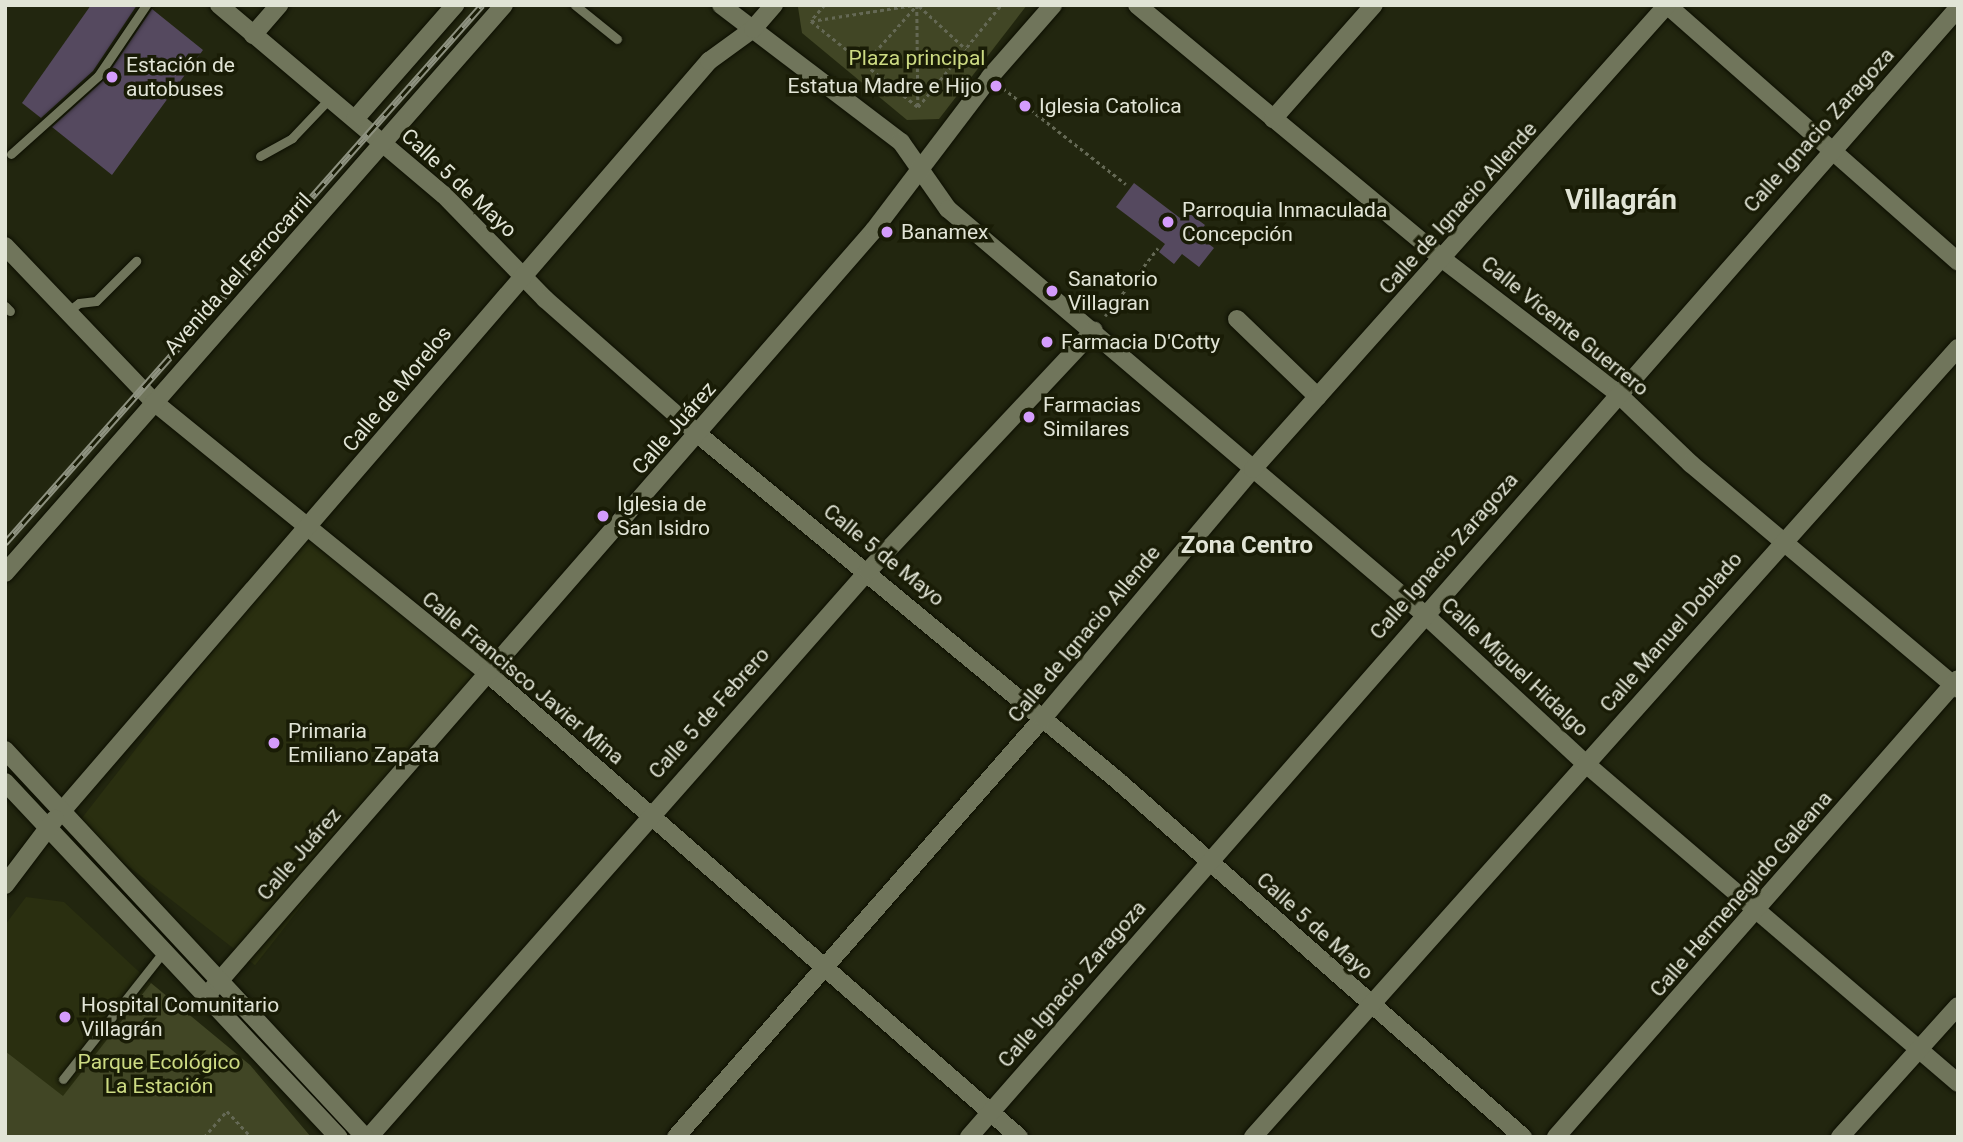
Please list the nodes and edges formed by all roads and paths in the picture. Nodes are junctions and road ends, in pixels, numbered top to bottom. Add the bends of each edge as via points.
1 (146, 5) edge
2 (219, 5) edge
3 (279, 5) edge
4 (455, 5) edge
5 (504, 5) edge
6 (575, 5) edge
7 (721, 5) edge
8 (774, 5) edge
9 (825, 5) edge
10 (916, 5) edge
11 (1001, 5) edge
12 (1054, 5) edge
13 (1137, 5) edge
14 (1374, 5) edge
15 (1667, 5) edge
16 (1958, 8) edge
17 (811, 21) junction
18 (753, 29) junction
19 (253, 35) junction
20 (617, 39) dead end
21 (966, 49) junction
22 (864, 64) junction
23 (990, 77) junction
24 (329, 99) junction
25 (918, 107) junction
26 (355, 119) junction
27 (1273, 119) junction
28 (385, 144) junction
29 (1833, 149) junction
30 (11, 154) dead end
31 (260, 156) dead end
32 (918, 171) junction
33 (1126, 184) dead end
34 (5, 246) edge
35 (1157, 248) dead end
36 (1444, 260) junction
37 (136, 261) dead end
38 (1958, 262) edge
39 (522, 275) junction
40 (67, 312) junction
41 (1237, 319) dead end
42 (1094, 330) junction
43 (1958, 348) edge
44 (1616, 392) junction
45 (1318, 397) junction
46 (154, 402) junction
47 (699, 435) junction
48 (1253, 469) junction
49 (307, 530) junction
50 (1782, 540) junction
51 (868, 571) junction
52 (5, 573) edge
53 (1424, 614) junction
54 (485, 671) junction
55 (1956, 684) edge
56 (1043, 718) junction
57 (5, 750) edge
58 (1586, 764) junction
59 (5, 782) edge
60 (62, 811) junction
61 (648, 815) junction
62 (48, 827) junction
63 (1210, 860) junction
64 (5, 885) edge
65 (1760, 910) junction
66 (166, 948) junction
67 (827, 967) junction
68 (221, 980) junction
69 (208, 994) junction
70 (1958, 1006) edge
71 (1370, 1007) junction
72 (1920, 1049) junction
73 (63, 1079) dead end
74 (1958, 1083) edge
75 (990, 1112) junction
76 (204, 1137) edge
77 (251, 1137) edge
78 (338, 1137) edge
79 (367, 1137) edge
80 (676, 1137) edge
81 (969, 1137) edge
82 (1019, 1137) edge
83 (1253, 1137) edge
84 (1523, 1137) edge
85 (1556, 1137) edge
86 (1840, 1137) edge

1 - 30 lane via 98,76
2 - 19 street, Calle 5 de Mayo
3 - 19 street
4 - 26 street
5 - 28 street, Avenida del Ferrocarril
6 - 20 lane
7 - 18 street
8 - 18 street, Calle de Morelos
9 - 17 path
10 - 17 path
10 - 21 path
10 - 22 path
10 - 25 path
11 - 21 path
12 - 23 street, Calle Juárez
13 - 27 street, Calle Vicente Guerrero
14 - 27 street
15 - 29 street
15 - 36 street, Calle de Ignacio Allende
16 - 29 street, Calle Ignacio Zaragoza
17 - 22 path
18 - 32 street, Calle Miguel Hidalgo via 901,142
18 - 39 street, Calle de Morelos via 709,61
19 - 24 street, Calle 5 de Mayo
21 - 25 path
22 - 25 path
23 - 32 street, Calle Juárez
23 - 33 path
24 - 26 street, Calle 5 de Mayo
24 - 31 lane via 292,138
26 - 28 street, Calle 5 de Mayo
27 - 36 street, Calle Vicente Guerrero
28 - 39 street, Calle 5 de Mayo
28 - 46 street, Avenida del Ferrocarril
29 - 38 street
29 - 44 street, Calle Ignacio Zaragoza
32 - 42 street, Calle Miguel Hidalgo via 948,209
32 - 47 street, Calle Juárez via 874,230
34 - 40 street, Calle Francisco Javier Mina
35 - 42 path
36 - 44 street, Calle Vicente Guerrero
36 - 45 street, Calle de Ignacio Allende
37 - 40 lane via 96,301 75,304
39 - 47 street, Calle 5 de Mayo
39 - 49 street, Calle de Morelos
40 - 46 street, Calle Francisco Javier Mina
41 - 45 street
42 - 48 street, Calle Miguel Hidalgo
42 - 51 street, Calle 5 de Febrero
43 - 50 street, Calle Manuel Doblado
44 - 50 street, Calle Vicente Guerrero
44 - 53 street, Calle Ignacio Zaragoza
45 - 48 street, Calle de Ignacio Allende
46 - 49 street, Calle Francisco Javier Mina
46 - 52 street, Avenida del Ferrocarril
47 - 51 street, Calle 5 de Mayo
47 - 54 street, Calle Juárez
48 - 53 street, Calle Miguel Hidalgo
48 - 56 street, Calle de Ignacio Allende
49 - 54 street, Calle Francisco Javier Mina
49 - 60 street, Calle de Morelos
50 - 55 street, Calle Vicente Guerrero
50 - 58 street, Calle Manuel Doblado
51 - 56 street, Calle 5 de Mayo
51 - 61 street, Calle 5 de Febrero
53 - 58 street, Calle Miguel Hidalgo
53 - 63 street, Calle Ignacio Zaragoza
54 - 61 street, Calle Francisco Javier Mina
54 - 68 street, Calle Juárez
55 - 65 street, Calle Hermenegildo Galeana
56 - 63 street, Calle 5 de Mayo
56 - 67 street, Calle de Ignacio Allende
57 - 60 street
58 - 65 street, Calle Miguel Hidalgo
58 - 71 street, Calle Manuel Doblado
59 - 62 street
60 - 62 street, Calle de Morelos
60 - 68 street
61 - 67 street, Calle Francisco Javier Mina
61 - 79 street, Calle 5 de Febrero
62 - 64 street, Calle de Morelos
62 - 66 street
63 - 71 street, Calle 5 de Mayo
63 - 75 street, Calle Ignacio Zaragoza
65 - 72 street, Calle Miguel Hidalgo
65 - 85 street, Calle Hermenegildo Galeana
66 - 69 street
66 - 73 lane
67 - 75 street, Calle Francisco Javier Mina
67 - 80 street, Calle de Ignacio Allende
68 - 69 street, Calle Juárez
68 - 79 street
69 - 78 street
70 - 72 street
71 - 83 street, Calle Manuel Doblado
71 - 84 street, Calle 5 de Mayo
72 - 74 street, Calle Miguel Hidalgo
72 - 86 street
75 - 81 street, Calle Ignacio Zaragoza
75 - 82 street, Calle Francisco Javier Mina
76 - 77 path via 227,1111

